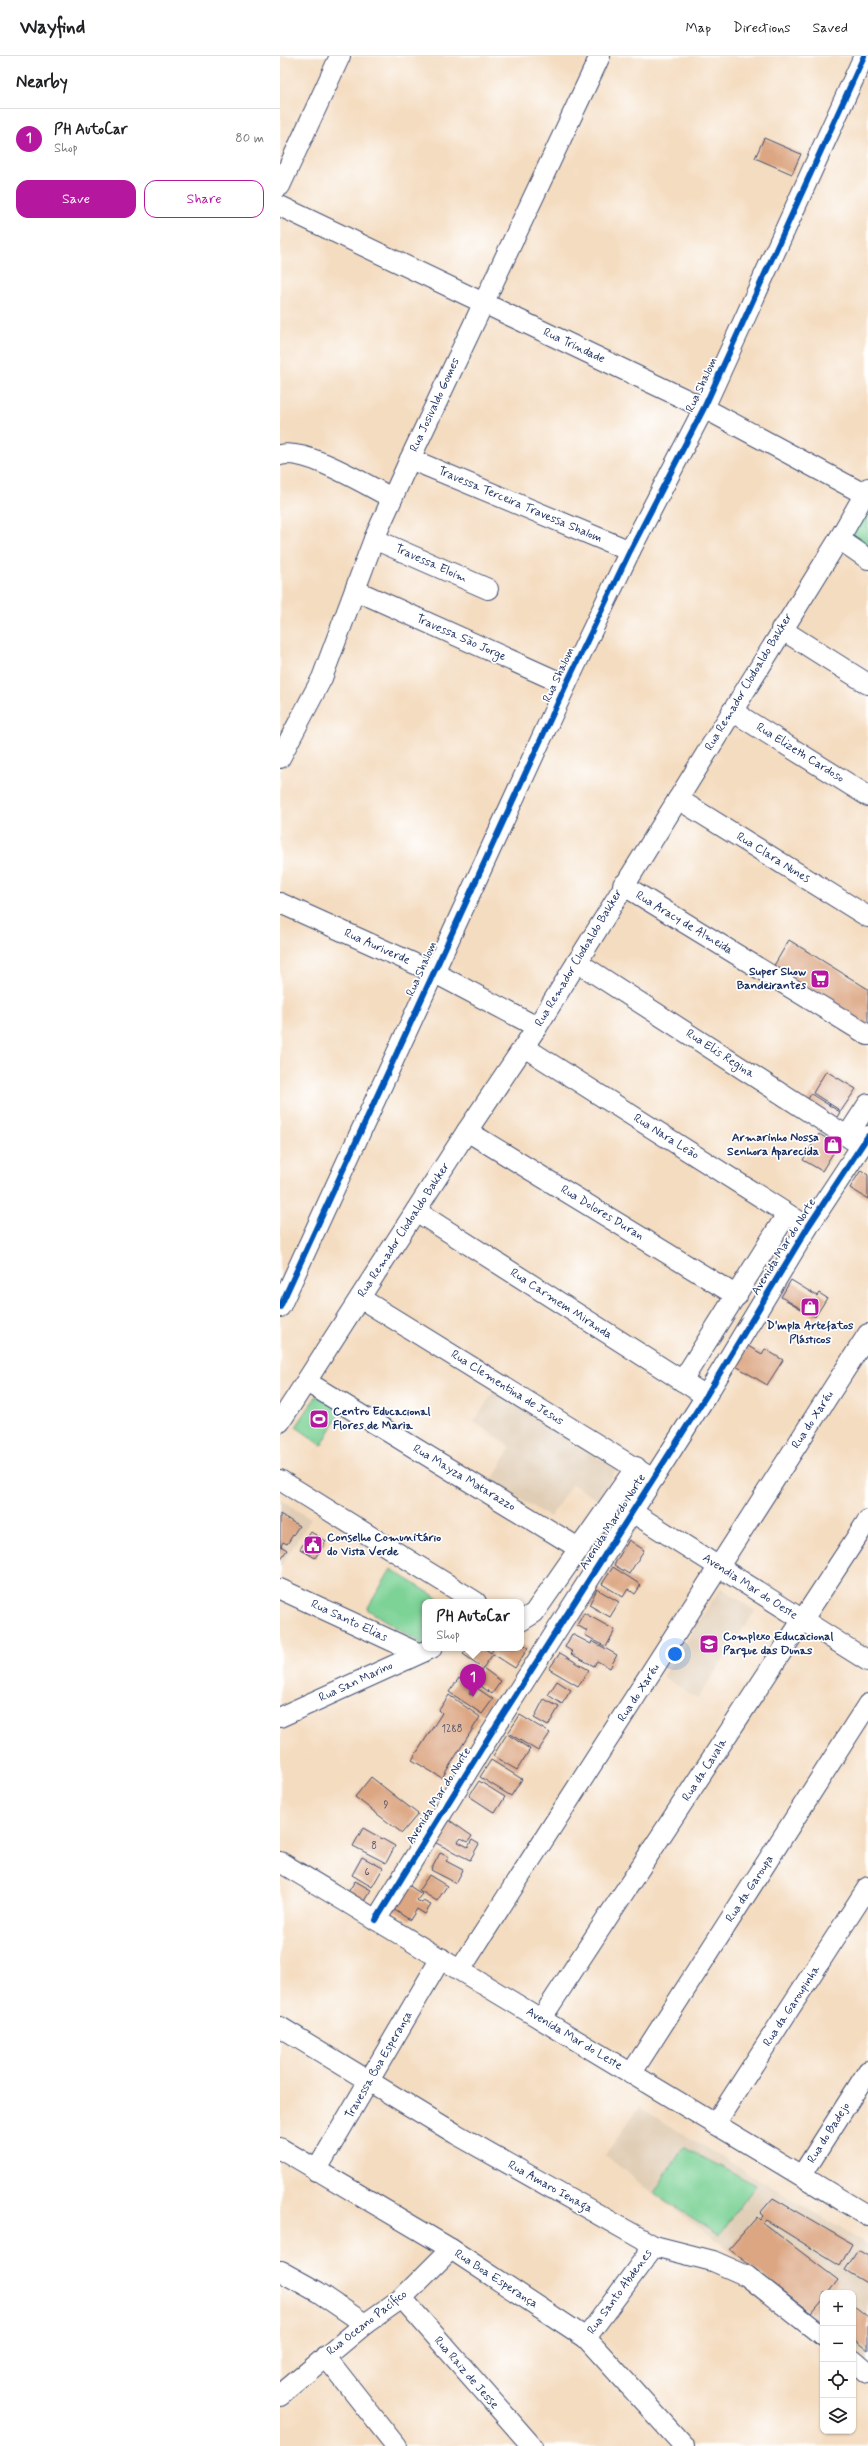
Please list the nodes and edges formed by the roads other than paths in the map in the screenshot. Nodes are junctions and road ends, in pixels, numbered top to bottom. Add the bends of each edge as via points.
1 (340, 56) edge
2 (600, 56) edge
3 (864, 56) edge
4 (280, 186) edge
5 (280, 206) edge
6 (483, 303) junction
7 (704, 408) junction
8 (280, 455) edge
9 (410, 459) junction
10 (866, 491) edge
11 (392, 498) junction
12 (839, 539) junction
13 (374, 540) junction
14 (630, 551) junction
15 (868, 559) edge
16 (488, 589) dead end
17 (355, 590) junction
18 (781, 629) junction
19 (868, 684) edge
20 (566, 685) junction
21 (732, 711) junction
22 (280, 758) edge
23 (868, 796) edge
24 (678, 799) junction
25 (623, 885) junction
26 (280, 903) edge
27 (868, 917) edge
28 (577, 962) junction
29 (433, 972) junction
30 (537, 1027) junction
31 (868, 1035) edge
32 (524, 1047) junction
33 (868, 1104) edge
34 (467, 1131) junction
35 (859, 1139) edge
36 (416, 1211) junction
37 (787, 1214) junction
38 (808, 1227) junction
39 (737, 1296) junction
40 (360, 1298) junction
41 (280, 1307) edge
42 (868, 1334) edge
43 (682, 1381) junction
44 (307, 1382) junction
45 (706, 1396) junction
46 (280, 1422) edge
47 (636, 1467) junction
48 (654, 1479) junction
49 (280, 1480) edge
50 (632, 1512) junction
51 (868, 1520) edge
52 (580, 1549) junction
53 (719, 1568) junction
54 (280, 1589) edge
55 (471, 1599) edge
56 (524, 1619) edge
57 (802, 1621) junction
58 (422, 1649) edge
59 (423, 1651) edge
60 (868, 1661) edge
61 (868, 1704) edge
62 (280, 1717) edge
63 (280, 1862) edge
64 (868, 1887) edge
65 (376, 1920) junction
66 (441, 1958) junction
67 (460, 1970) junction
68 (541, 2019) junction
69 (280, 2027) edge
70 (868, 2071) edge
71 (631, 2074) junction
72 (369, 2082) junction
73 (715, 2124) junction
74 (280, 2148) edge
75 (316, 2171) junction
76 (802, 2175) junction
77 (868, 2216) edge
78 (654, 2246) junction
79 (451, 2249) junction
80 (280, 2271) edge
81 (402, 2298) junction
82 (365, 2324) junction
83 (820, 2334) edge
84 (586, 2338) junction
85 (325, 2356) junction
86 (855, 2362) edge
87 (868, 2373) edge
88 (280, 2395) edge
89 (396, 2446) edge
90 (532, 2446) edge
91 (684, 2446) edge

1 - 4 street
2 - 6 street, Rua Josivaldo Gomes
3 - 7 street, Rua Shalom
5 - 6 street, Rua Trindade
6 - 7 street, Rua Trindade
6 - 9 street, Rua Josivaldo Gomes
7 - 10 street, Rua Trindade
7 - 14 street, Rua Shalom
8 - 11 street via 293,453 317,461
9 - 11 street, Rua Josivaldo Gomes
9 - 14 street, Travessa Terceira Travessa Shalom
10 - 12 street, Rua Remador Clodoaldo Bakker
11 - 13 street, Rua Josivaldo Gomes
12 - 15 street
12 - 18 street, Rua Remador Clodoaldo Bakker
13 - 16 street, Travessa Eloim
13 - 17 street, Rua Josivaldo Gomes
14 - 20 street, Rua Shalom
17 - 20 street, Travessa São Jorge
17 - 22 street, Rua Josivaldo Gomes via 322,678
18 - 19 street
18 - 21 street, Rua Remador Clodoaldo Bakker
20 - 29 street, Rua Shalom
21 - 23 street, Rua Elizeth Cardoso
21 - 24 street, Rua Remador Clodoaldo Bakker
24 - 25 street, Rua Remador Clodoaldo Bakker
24 - 27 street, Rua Clara Nunes
25 - 28 street, Rua Remador Clodoaldo Bakker
25 - 31 street, Rua Aracy de Almeida
26 - 29 street, Rua Auriverde
28 - 30 street, Rua Remador Clodoaldo Bakker
28 - 35 street, Rua Elis Regina
29 - 30 street, Rua Auriverde
29 - 41 street, Rua Shalom
30 - 32 street, Rua Remador Clodoaldo Bakker
32 - 34 street, Rua Remador Clodoaldo Bakker
32 - 37 street, Rua Nara Leão
33 - 35 street, Avenida Mar do Norte
34 - 36 street, Rua Remador Clodoaldo Bakker
34 - 39 street, Rua Dolores Duran
35 - 38 street, Avenida Mar do Norte
36 - 40 street, Rua Remador Clodoaldo Bakker
36 - 43 street, Rua Carmem Miranda
37 - 38 street, Rua Nara Leão
37 - 39 street
38 - 45 street, Avenida Mar do Norte
39 - 43 street
40 - 44 street, Rua Remador Clodoaldo Bakker
40 - 47 street, Rua Clementina de Jesus
42 - 53 street, Rua do Xaréu
43 - 45 street, Rua Carmem Miranda
44 - 46 street, Rua Remador Clodoaldo Bakker
44 - 52 street, Rua Mayza Matarazzo
45 - 48 street, Avenida Mar do Norte
47 - 48 street, Rua Clementina de Jesus
47 - 52 street
48 - 50 street, Avenida Mar do Norte
49 - 55 street
50 - 53 street, Avendia Mar do Oeste
50 - 65 street, Avenida Mar do Norte
51 - 57 street, Rua da Cavala
52 - 56 street via 534,1613
53 - 57 street, Avendia Mar do Oeste
53 - 67 street, Rua do Xaréu
54 - 58 street, Rua Santo Elias
57 - 60 street, Avendia Mar do Oeste
57 - 68 street, Rua da Cavala
59 - 62 street, Rua San Marino
61 - 71 street, Rua da Garoupa
63 - 65 street, Avenida Mar do Leste
64 - 73 street, Rua da Garoupinha
65 - 66 street, Avenida Mar do Leste
66 - 67 street, Avenida Mar do Leste
66 - 72 street, Travessa Boa Esperança
67 - 68 street, Avenida Mar do Leste
68 - 71 street, Avenida Mar do Leste
69 - 72 street, Rua Amaro Ienaga
70 - 76 street, Rua do Badejo
71 - 73 street, Avenida Mar do Leste
72 - 75 street, Travessa Boa Esperança
72 - 78 street, Rua Amaro Ienaga
73 - 76 street, Avenida Mar do Leste
74 - 75 street, Rua Boa Esperança
75 - 79 street, Rua Boa Esperança
76 - 77 street, Avenida Mar do Leste
78 - 83 street, Rua Amaro Ienaga via 713,2261 747,2276
78 - 84 street, Rua Santo Abdenes
79 - 81 street, Rua Oceano Pacífico
79 - 84 street, Rua Boa Esperança
80 - 82 street via 318,2292
81 - 82 street, Rua Oceano Pacífico
81 - 90 street, Rua Raiz de Jesse
82 - 85 street, Rua Oceano Pacífico
84 - 91 street, Rua Boa Esperança
85 - 88 street, Rua Oceano Pacífico
85 - 89 street
86 - 87 street

